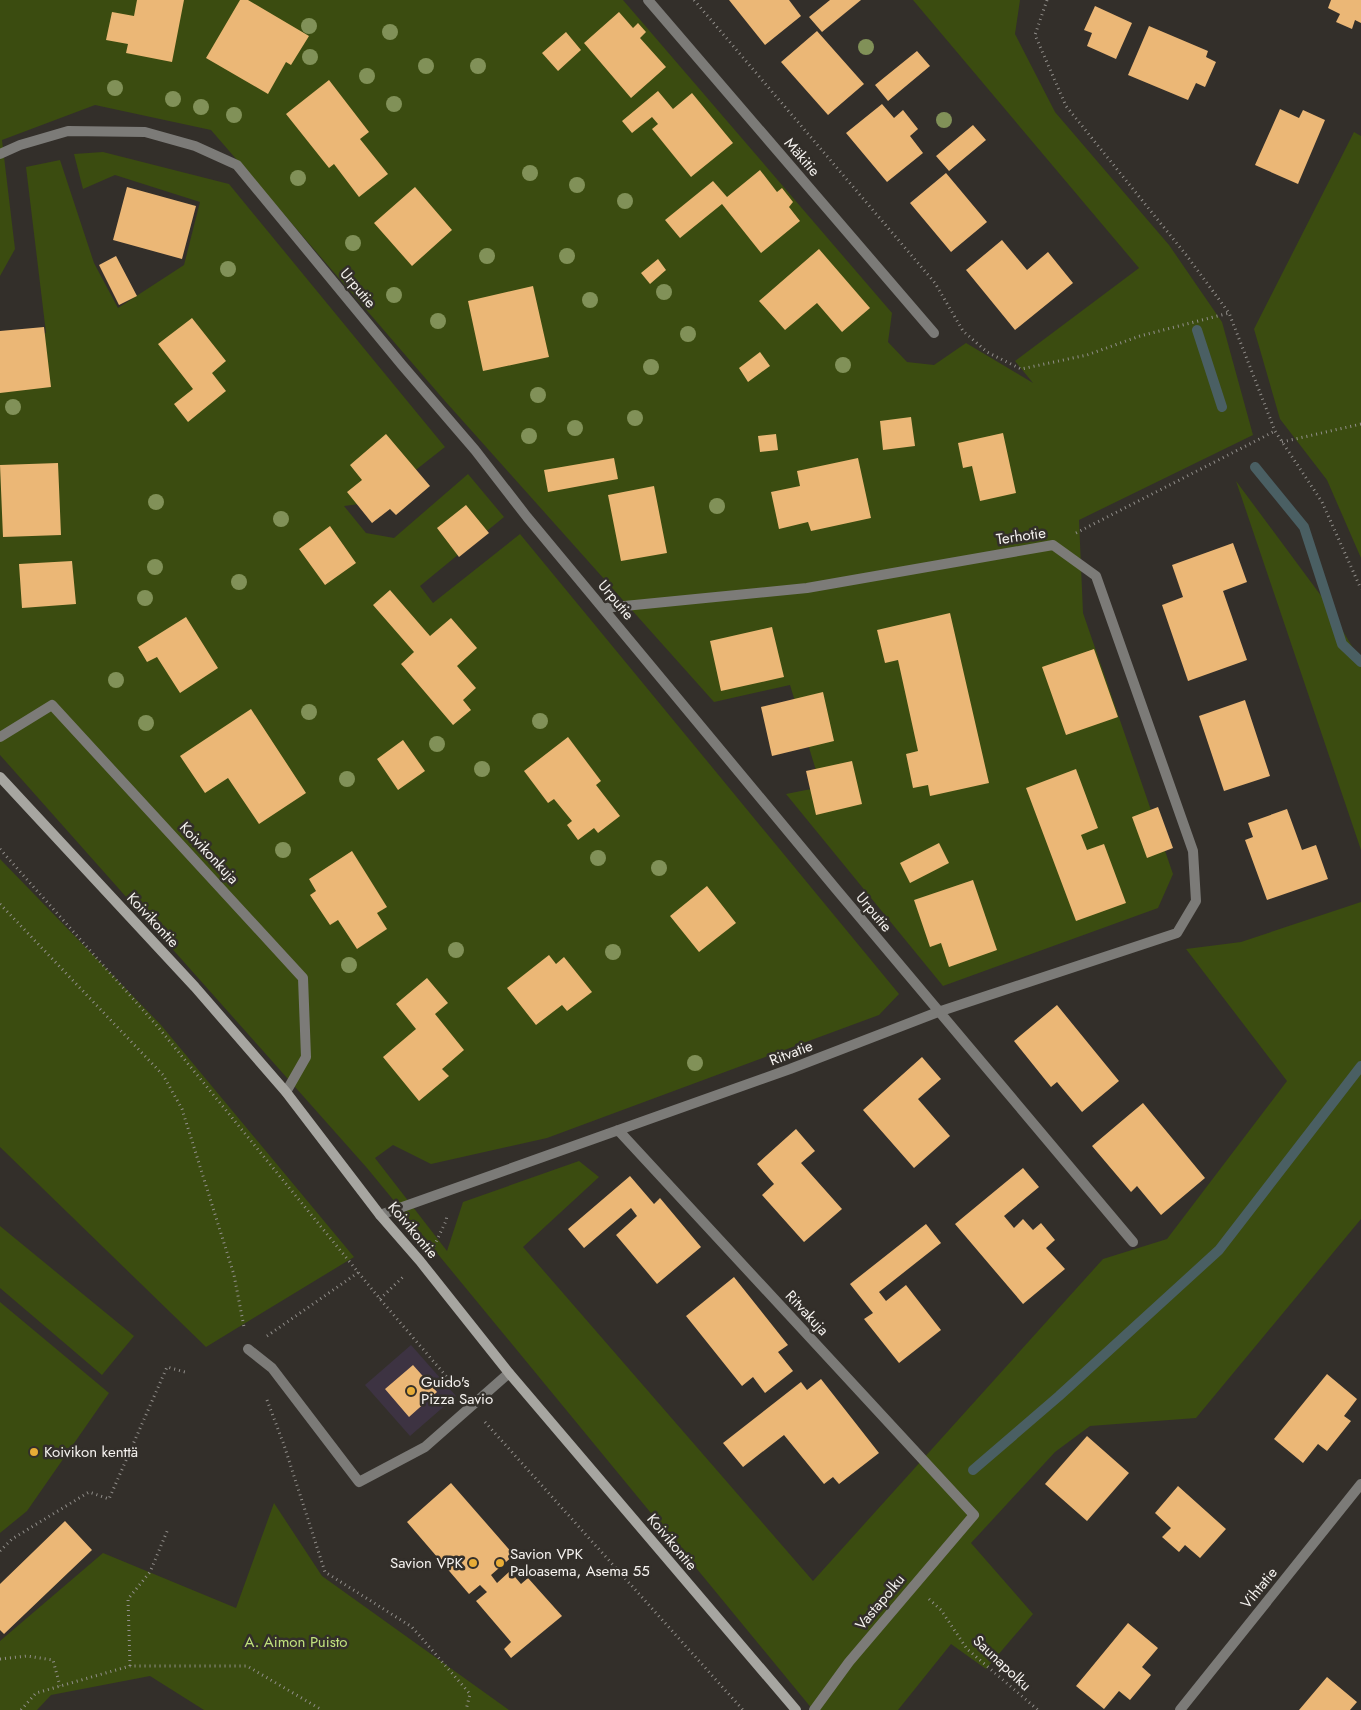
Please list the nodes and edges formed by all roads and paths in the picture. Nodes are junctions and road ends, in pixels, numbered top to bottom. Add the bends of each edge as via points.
1 (648, 0) edge
2 (694, 0) edge
3 (1047, 0) edge
4 (0, 154) edge
5 (1229, 314) junction
6 (934, 333) dead end
7 (1361, 424) edge
8 (1275, 431) junction
9 (1282, 442) junction
10 (1053, 545) junction
11 (1361, 589) edge
12 (604, 608) junction
13 (0, 737) edge
14 (0, 777) edge
15 (0, 848) edge
16 (1196, 901) joint
17 (0, 904) edge
18 (938, 1012) junction
19 (286, 1092) junction
20 (618, 1130) junction
21 (380, 1215) junction
22 (1133, 1242) dead end
23 (359, 1272) junction
24 (248, 1349) junction
25 (184, 1372) dead end
26 (509, 1373) junction
27 (264, 1392) dead end
28 (471, 1406) junction
29 (1361, 1484) edge
30 (974, 1516) joint
31 (168, 1529) dead end
32 (0, 1551) edge
33 (914, 1585) junction
34 (0, 1659) edge
35 (130, 1666) junction
36 (60, 1686) junction
37 (21, 1710) edge
38 (322, 1710) edge
39 (466, 1710) edge
40 (743, 1710) edge
41 (796, 1710) edge
42 (814, 1710) edge
43 (1038, 1710) edge
44 (1180, 1710) edge

1 - 6 street, Mäkitie
2 - 5 path via 935,282 963,331 987,352 1021,369 1086,355 1140,336
3 - 5 path via 1035,35 1066,106 1187,256
4 - 12 street, Urputie via 68,131 145,132 195,146 237,165
5 - 8 path
7 - 9 path
8 - 9 path
8 - 10 path
9 - 11 path via 1322,502
10 - 12 street, Terhotie via 807,588
10 - 16 street, Terhotie via 1096,576 1193,851
12 - 18 street, Urputie
13 - 19 street, Koivikonkuja via 52,705 303,978 306,1057
14 - 19 main road, Koivikontie via 195,987
15 - 23 path via 158,1027
16 - 18 street, Ritvatie via 1177,933
17 - 24 path via 163,1075 182,1109 234,1274
18 - 20 street, Ritvatie via 790,1070
18 - 22 street, Urputie
19 - 21 main road, Koivikontie
20 - 21 street, Ritvatie
20 - 30 street, Ritvakuja
21 - 26 main road, Koivikontie
23 - 24 path
23 - 28 path
24 - 28 street via 272,1368 359,1482 425,1447
25 - 32 path via 166,1367 109,1498 89,1492 12,1539
26 - 28 street
26 - 41 main road, Koivikontie
27 - 39 path via 325,1572 412,1627 470,1694
28 - 40 path
29 - 44 street, Vihtatie
30 - 33 street, Vastapolku
31 - 35 path via 150,1572 128,1599
33 - 42 street, Vastapolku via 849,1662
33 - 43 path, Saunapolku via 941,1610 967,1649
34 - 36 path via 27,1656 53,1660
35 - 36 path
35 - 38 path via 247,1666
36 - 37 path via 36,1693

